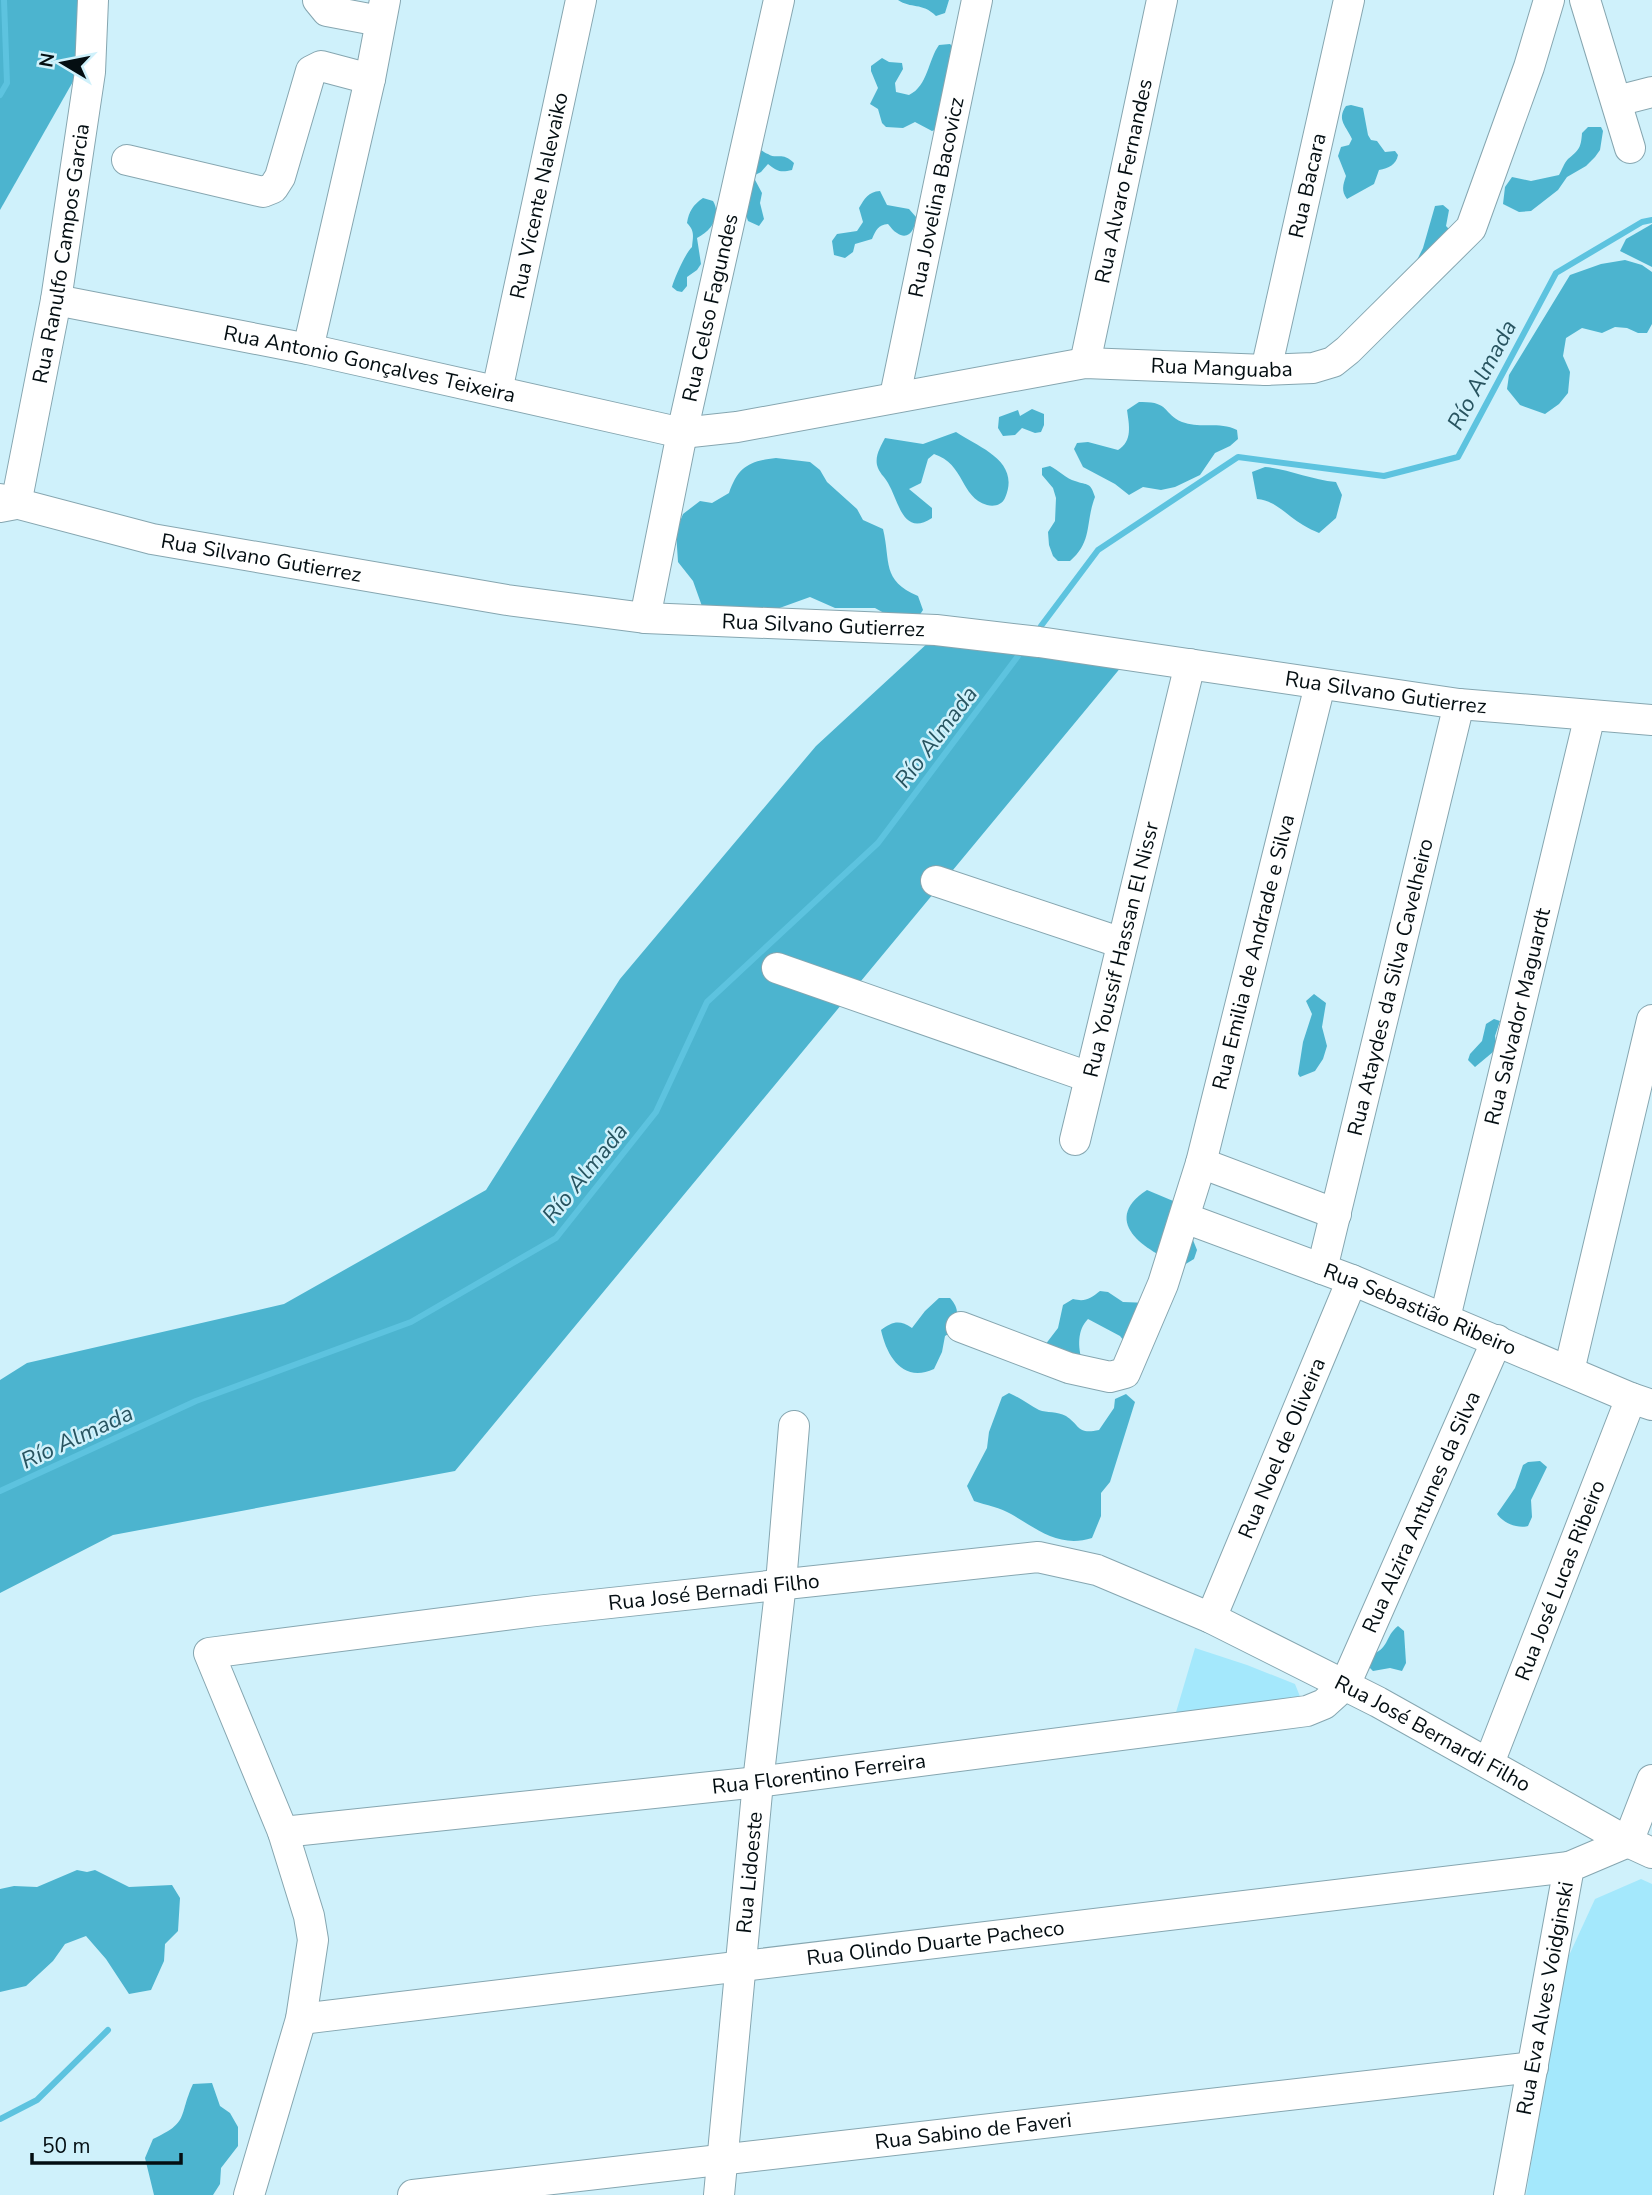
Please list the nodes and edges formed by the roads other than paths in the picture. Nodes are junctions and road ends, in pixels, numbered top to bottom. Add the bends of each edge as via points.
1 (93, 0) edge
2 (318, 0) edge
3 (581, 0) edge
4 (779, 0) edge
5 (977, 0) edge
6 (1162, 0) edge
7 (1349, 0) edge
8 (1549, 0) edge
9 (1585, 0) edge
10 (383, 11) edge
11 (370, 79) junction
12 (1652, 92) edge
13 (1617, 101) junction
14 (1630, 148) dead end
15 (127, 160) dead end
16 (56, 300) junction
17 (309, 349) junction
18 (1085, 363) junction
19 (1266, 370) junction
20 (497, 391) junction
21 (895, 396) junction
22 (682, 433) junction
23 (5, 504) edge
24 (645, 618) junction
25 (1190, 664) junction
26 (1320, 685) junction
27 (1459, 704) junction
28 (1590, 715) junction
29 (1652, 720) edge
30 (936, 881) dead end
31 (1122, 943) junction
32 (777, 968) dead end
33 (1652, 1020) edge
34 (1089, 1077) junction
35 (1075, 1140) dead end
36 (1201, 1163) junction
37 (1336, 1214) junction
38 (1185, 1218) junction
39 (1322, 1269) junction
40 (1352, 1280) junction
41 (1445, 1318) junction
42 (961, 1326) dead end
43 (1497, 1339) junction
44 (1569, 1371) junction
45 (1641, 1401) edge
46 (794, 1426) dead end
47 (781, 1583) junction
48 (1211, 1618) junction
49 (1345, 1685) junction
50 (1489, 1763) junction
51 (1652, 1780) edge
52 (758, 1782) junction
53 (283, 1832) junction
54 (1640, 1847) edge
55 (1569, 1867) junction
56 (740, 1968) junction
57 (301, 2020) junction
58 (1533, 2067) junction
59 (723, 2159) junction
60 (249, 2195) edge
61 (413, 2195) edge
62 (719, 2195) edge
63 (1509, 2195) edge

1 - 16 street, Rua Ranulfo Campos Garcia via 90,72
2 - 10 street via 327,10
3 - 20 street, Rua Vicente Nalevaiko
4 - 22 street, Rua Celso Fagundes
5 - 21 street, Rua Jovelina Bacovicz
6 - 18 street, Rua Alvaro Fernandes
7 - 19 street, Rua Bacara
8 - 19 street, Rua Manguaba via 1471,228 1333,362 1314,368
9 - 13 street
10 - 11 street
11 - 15 street via 321,66 311,71 279,177 263,192
11 - 17 street
12 - 13 street
13 - 14 street
16 - 17 street, Rua Antonio Gonçalves Teixeira
16 - 23 street, Rua Ranulfo Campos Garcia
17 - 20 street, Rua Antonio Gonçalves Teixeira
18 - 19 street, Rua Manguaba
18 - 21 street, Rua Manguaba
20 - 22 street, Rua Antonio Gonçalves Teixeira
21 - 22 street, Rua Manguaba via 737,427
22 - 24 street, Rua Celso Fagundes
23 - 24 street, Rua Silvano Gutierrez via 152,539 507,600
24 - 25 street, Rua Silvano Gutierrez via 936,630
25 - 26 street, Rua Silvano Gutierrez
25 - 31 street, Rua Youssif Hassan El Nissr
26 - 27 street, Rua Silvano Gutierrez
26 - 36 street, Rua Emilia de Andrade e Silva
27 - 28 street, Rua Silvano Gutierrez
27 - 37 street, Rua Ataydes da Silva Cavelheiro
28 - 29 street, Rua Silvano Gutierrez
28 - 41 street, Rua Salvador Maguardt
30 - 31 street
31 - 34 street, Rua Youssif Hassan El Nissr
32 - 34 street, Rua Youssif Hassan El Nissr
33 - 44 street
34 - 35 street
36 - 37 street
36 - 38 street, Rua Emilia de Andrade e Silva
37 - 39 street, Rua Ataydes da Silva Cavelheiro
38 - 39 street, Rua Sebastião Ribeiro
38 - 42 street, Rua Emilia de Andrade e Silva via 1125,1373 1110,1377 1069,1368
39 - 40 street, Rua Sebastião Ribeiro
40 - 41 street, Rua Sebastião Ribeiro
40 - 48 street, Rua Noel de Oliveira
41 - 43 street, Rua Sebastião Ribeiro
43 - 44 street, Rua Sebastião Ribeiro
43 - 49 street, Rua Alzira Antunes da Silva
44 - 45 street, Rua Sebastião Ribeiro
45 - 50 street, Rua José Lucas Ribeiro
46 - 47 street, Rua Lidoeste
47 - 48 street, Rua José Bernadi Filho via 1038,1557 1097,1570
47 - 52 street, Rua Lidoeste
47 - 53 street, Rua José Bernadi Filho via 209,1653
48 - 49 street, Rua José Bernardi Filho
49 - 50 street, Rua José Bernardi Filho
49 - 52 street, Rua Florentino Ferreira via 1324,1704 1307,1711
50 - 54 street, Rua José Bernardi Filho
51 - 54 street
52 - 53 street, Rua Florentino Ferreira
52 - 56 street, Rua Lidoeste
53 - 57 street via 313,1940
54 - 55 street, Rua Eva Alves Voidginski
55 - 56 street, Rua Olindo Duarte Pacheco
55 - 58 street, Rua Eva Alves Voidginski
56 - 57 street, Rua Olindo Duarte Pacheco
56 - 59 street, Rua Lidoeste
57 - 60 street
58 - 59 street, Rua Sabino de Faveri
58 - 63 street, Rua Eva Alves Voidginski
59 - 61 street, Rua Sabino de Faveri
59 - 62 street, Rua Lidoeste

